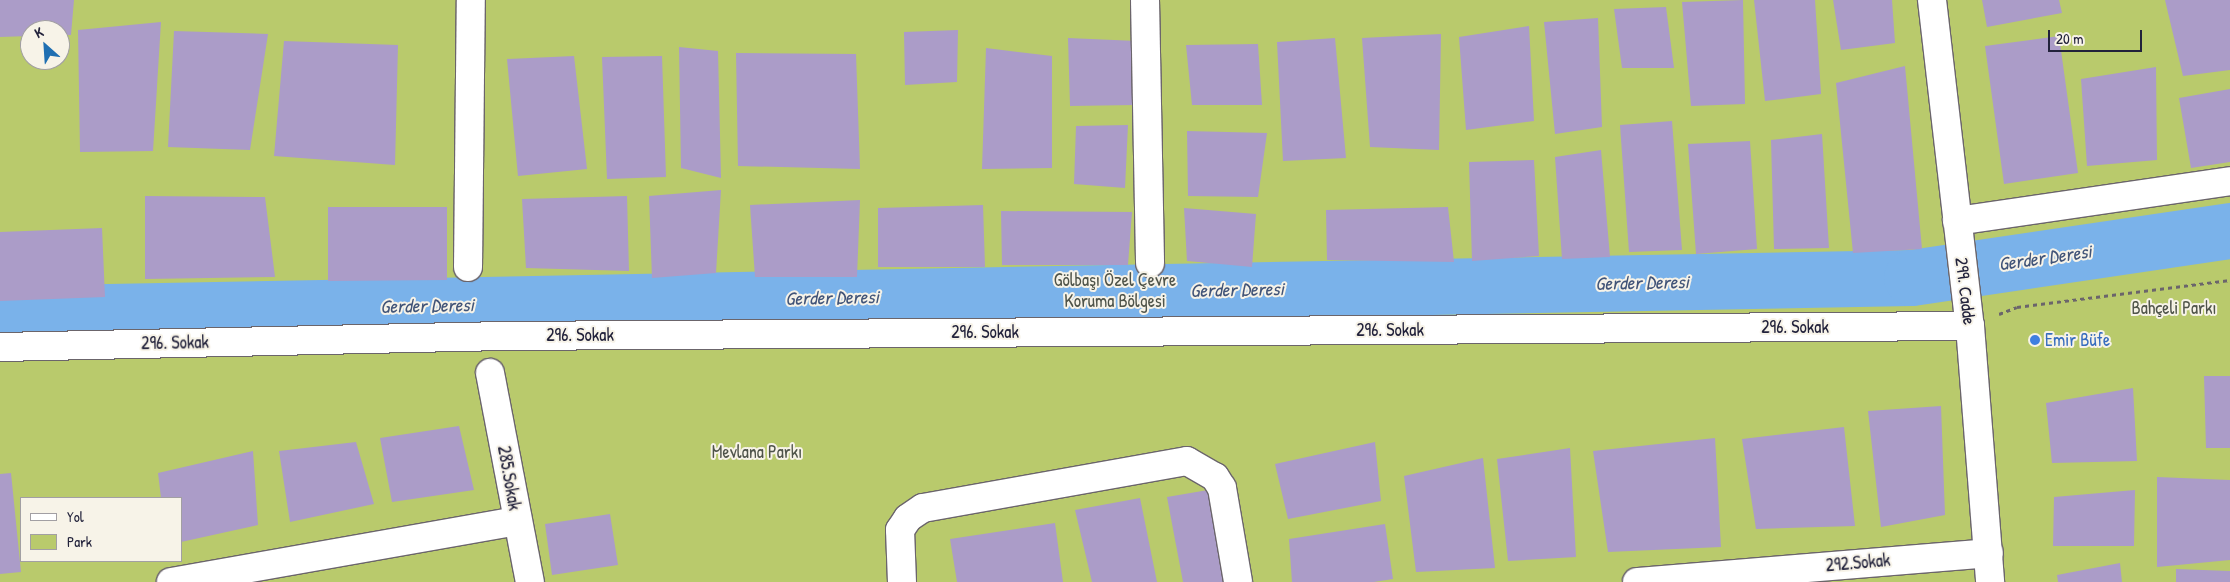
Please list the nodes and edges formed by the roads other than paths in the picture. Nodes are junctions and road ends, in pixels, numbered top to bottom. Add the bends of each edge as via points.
1 (471, 0) edge
2 (1145, 0) edge
3 (1932, 0) edge
4 (2230, 180) edge
5 (1957, 226) junction
6 (1150, 263) dead end
7 (468, 267) dead end
8 (1970, 326) junction
9 (0, 347) edge
10 (490, 373) dead end
11 (517, 521) junction
12 (1989, 552) junction
13 (171, 582) edge
14 (530, 582) edge
15 (902, 582) edge
16 (1238, 582) edge
17 (1643, 582) edge
18 (1990, 582) edge

1 - 7 street
2 - 6 street
3 - 5 street, 299. Cadde
4 - 5 street
5 - 8 street, 299. Cadde
8 - 9 street, 296. Sokak via 512,336
8 - 12 street, 299. Cadde
10 - 11 street, 285.Sokak
11 - 13 street
11 - 14 street, 285.Sokak
12 - 17 street, 292.Sokak
12 - 18 street, 299. Cadde
15 - 16 street via 900,530 908,518 923,508 1187,461 1215,477 1222,488

